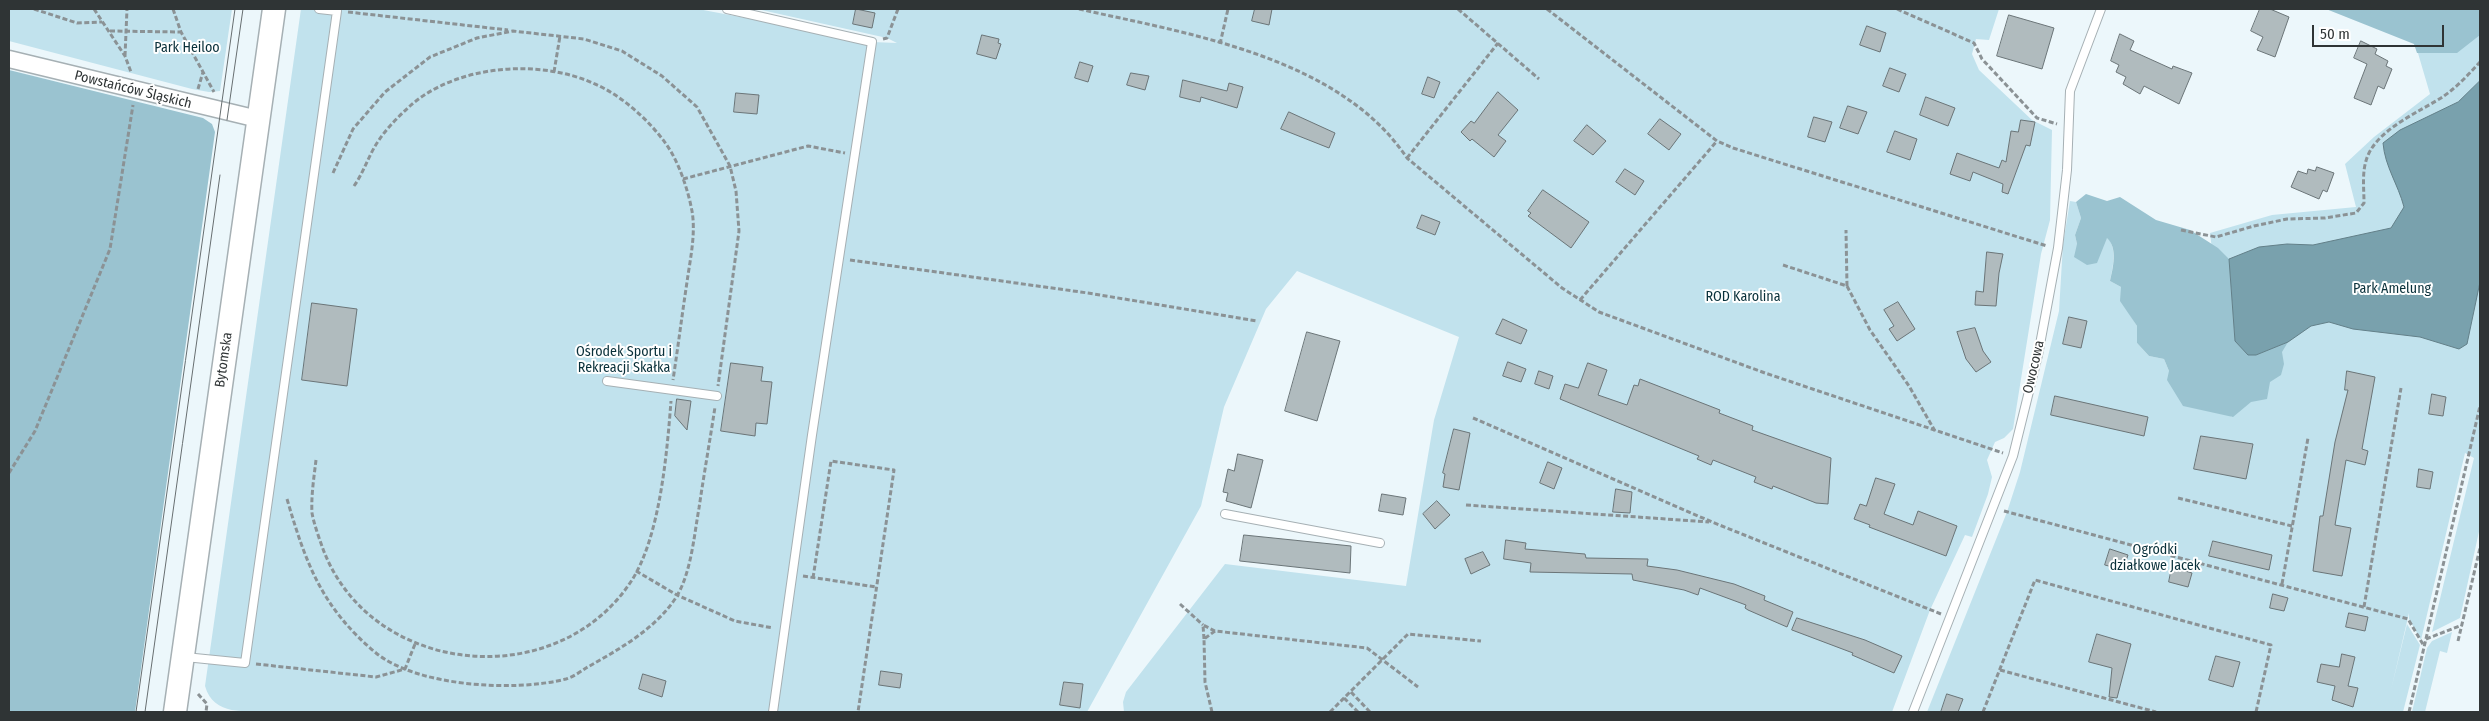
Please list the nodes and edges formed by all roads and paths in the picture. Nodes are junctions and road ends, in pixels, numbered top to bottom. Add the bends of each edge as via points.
1 (34, 9) edge
2 (94, 9) edge
3 (127, 9) edge
4 (173, 9) edge
5 (274, 9) edge
6 (319, 9) edge
7 (726, 9) edge
8 (898, 9) edge
9 (1079, 9) edge
10 (1228, 9) edge
11 (1458, 9) edge
12 (1547, 9) edge
13 (1897, 9) edge
14 (2101, 9) edge
15 (337, 10) junction
16 (102, 22) junction
17 (109, 31) junction
18 (513, 31) junction
19 (127, 32) junction
20 (182, 32) junction
21 (560, 36) junction
22 (872, 42) junction
23 (1498, 43) junction
24 (1220, 44) junction
25 (125, 56) junction
26 (9, 59) edge
27 (2480, 62) edge
28 (203, 72) junction
29 (554, 72) junction
30 (1539, 78) dead end
31 (134, 85) junction
32 (196, 94) dead end
33 (215, 98) dead end
34 (258, 119) junction
35 (2067, 127) junction
36 (1716, 141) junction
37 (855, 155) junction
38 (1407, 158) junction
39 (730, 166) junction
40 (333, 173) dead end
41 (683, 179) junction
42 (354, 186) dead end
43 (1846, 230) dead end
44 (2180, 230) dead end
45 (2058, 248) junction
46 (840, 258) junction
47 (1783, 265) dead end
48 (1847, 286) junction
49 (1580, 300) junction
50 (1257, 321) dead end
51 (606, 382) dead end
52 (673, 382) dead end
53 (2401, 388) dead end
54 (671, 391) dead end
55 (716, 396) junction
56 (2480, 406) edge
57 (1473, 418) dead end
58 (1935, 431) junction
59 (2308, 438) dead end
60 (2013, 456) junction
61 (316, 460) dead end
62 (9, 473) edge
63 (2178, 498) dead end
64 (287, 499) dead end
65 (1466, 505) dead end
66 (1994, 508) junction
67 (1225, 514) dead end
68 (1712, 522) junction
69 (2292, 526) junction
70 (1380, 543) dead end
71 (2480, 548) edge
72 (636, 572) junction
73 (792, 575) junction
74 (813, 578) junction
75 (2282, 584) junction
76 (876, 587) junction
77 (677, 595) junction
78 (1180, 604) dead end
79 (2364, 607) junction
80 (1950, 618) junction
81 (1203, 625) junction
82 (2462, 625) junction
83 (760, 626) dead end
84 (1215, 632) junction
85 (1204, 639) junction
86 (2425, 640) junction
87 (2458, 641) dead end
88 (1481, 642) dead end
89 (415, 644) junction
90 (2424, 646) junction
91 (183, 656) junction
92 (1383, 660) junction
93 (245, 663) junction
94 (405, 668) junction
95 (2000, 670) junction
96 (1418, 687) dead end
97 (1351, 692) junction
98 (1344, 698) junction
99 (175, 712) edge
100 (773, 712) edge
101 (858, 712) edge
102 (1212, 712) edge
103 (1330, 712) edge
104 (1358, 712) edge
105 (1370, 712) edge
106 (1913, 712) edge
107 (1983, 712) edge
108 (2156, 712) edge
109 (2256, 712) edge
110 (2409, 712) edge

1 - 16 path via 78,23
2 - 16 path
3 - 19 path
4 - 20 path
5 - 34 main road, Bytomska
6 - 15 lane
7 - 22 lane
8 - 22 path via 887,38
9 - 24 path
10 - 24 path
11 - 23 path
12 - 36 path
13 - 35 path via 1974,43 1982,58 2037,118
14 - 35 lane, Owocowa via 2070,91
15 - 18 path
15 - 93 lane
16 - 17 path
17 - 19 path
17 - 25 path
18 - 21 path
18 - 40 path via 477,38 430,57 385,92 352,129
19 - 20 path
19 - 25 path
20 - 28 path
21 - 29 path
21 - 39 path via 584,39 622,52 662,76 697,107
22 - 37 lane
23 - 30 path
23 - 38 path
24 - 38 path via 1268,58 1330,86 1393,137
25 - 31 path
26 - 31 street, Powstańców Śląskich
27 - 44 path via 2444,95 2398,123 2372,147 2366,160 2364,203 2356,213 2287,219 2216,237
28 - 32 path
28 - 33 path
29 - 41 path via 595,84 621,100 667,145
29 - 42 path via 485,70 437,88 410,106 378,140
31 - 34 street, Powstańców Śląskich
31 - 62 path via 110,249 35,431
34 - 91 main road, Bytomska
35 - 45 lane, Owocowa via 2067,170
36 - 45 path
36 - 49 path
37 - 39 path via 808,146
37 - 46 lane
38 - 49 path
39 - 41 path
39 - 55 path via 736,191 739,232
41 - 52 path via 692,213 692,251
43 - 48 path
45 - 60 lane, Owocowa via 2038,355
46 - 50 path
46 - 73 lane
47 - 48 path
48 - 58 path via 1870,330
49 - 58 path via 1599,312
51 - 55 lane
53 - 79 path
54 - 72 path via 655,522 647,551
55 - 77 path via 691,556
56 - 86 path
57 - 68 path
58 - 60 path
59 - 69 path
60 - 66 lane, Owocowa
61 - 89 path via 312,513 329,566 347,594 365,613
63 - 69 path
64 - 94 path via 300,545 322,594 348,627 378,654
65 - 68 path
66 - 75 path
66 - 80 lane, Owocowa
67 - 70 lane
68 - 80 path
69 - 75 path
71 - 82 path
72 - 77 path
72 - 89 path via 611,605 591,624 556,644 524,654 494,657 459,656
73 - 74 path
73 - 100 lane
74 - 76 path
74 - 76 path via 831,461 894,470
75 - 79 path
76 - 101 path
77 - 83 path via 735,622
77 - 94 path via 642,634 568,678 513,686 462,683 414,673
78 - 81 path
79 - 90 path via 2408,619
80 - 106 lane, Owocowa
81 - 84 path
81 - 85 path
82 - 86 path
82 - 87 path
84 - 85 path
84 - 92 path via 1367,648
85 - 102 path via 1205,682
86 - 90 path
88 - 92 path via 1408,634
89 - 94 path
90 - 110 path
91 - 93 lane
91 - 99 main road, Bytomska
92 - 96 path
92 - 97 path
93 - 94 path via 376,677
95 - 107 path
95 - 108 path
95 - 109 path via 2035,580 2271,645
97 - 98 path
97 - 105 path
98 - 103 path
98 - 104 path

